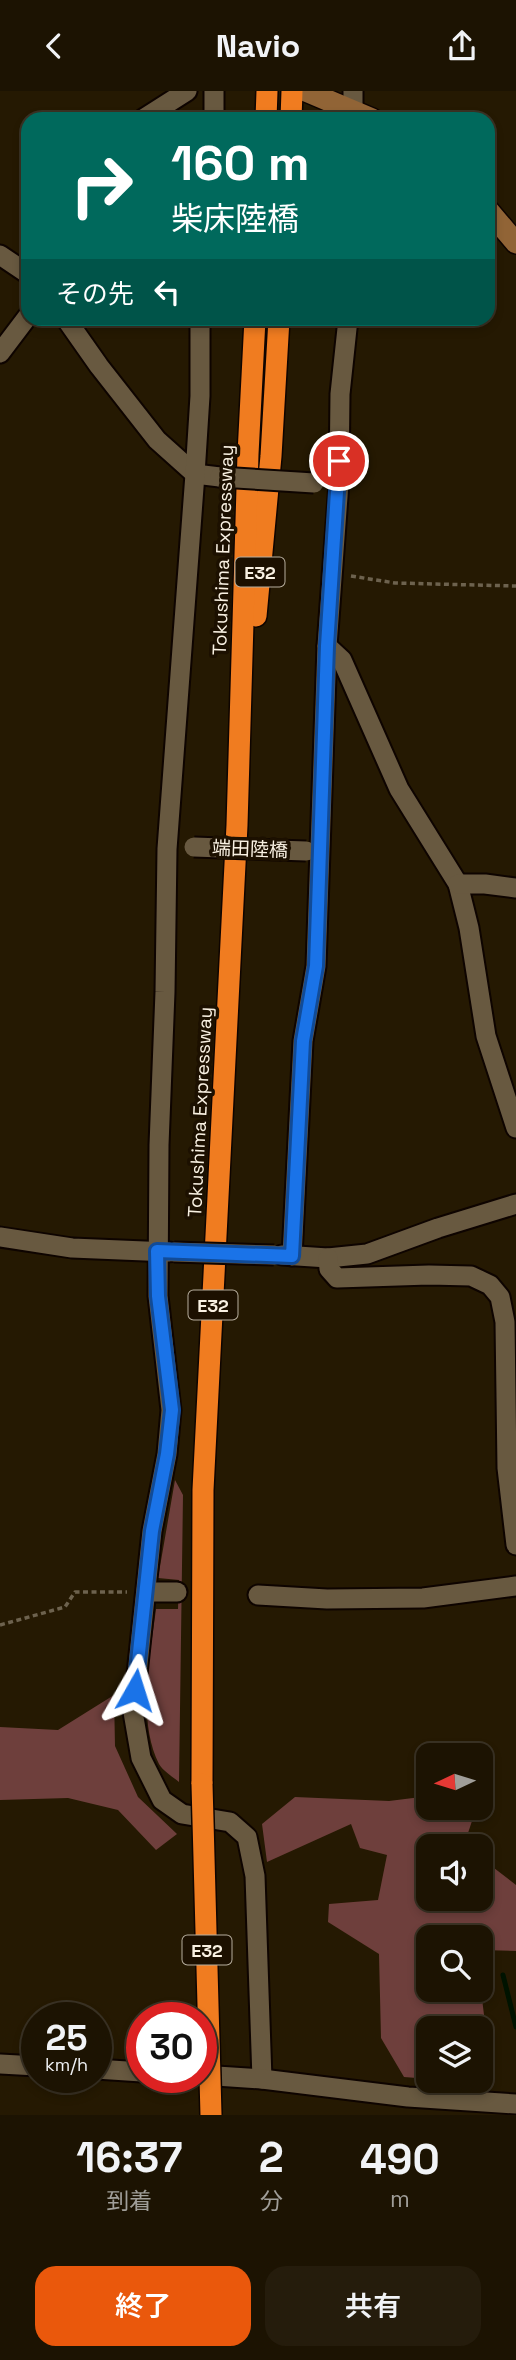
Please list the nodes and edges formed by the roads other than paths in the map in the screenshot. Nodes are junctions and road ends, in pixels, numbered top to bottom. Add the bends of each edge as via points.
1 (187, 91) edge
2 (214, 91) edge
3 (267, 91) edge
4 (292, 91) edge
5 (306, 91) edge
6 (354, 108) edge
7 (154, 112) edge
8 (214, 112) edge
9 (266, 112) edge
10 (291, 112) edge
11 (495, 218) edge
12 (516, 243) edge
13 (0, 255) edge
14 (21, 269) edge
15 (21, 325) edge
16 (71, 326) edge
17 (200, 326) edge
18 (256, 326) edge
19 (279, 326) edge
20 (347, 326) edge
21 (0, 353) edge
22 (195, 474) junction
23 (339, 483) junction
24 (327, 646) junction
25 (237, 825) junction
26 (167, 849) junction
27 (312, 851) junction
28 (458, 884) junction
29 (516, 888) edge
30 (516, 1128) edge
31 (516, 1204) edge
32 (0, 1237) edge
33 (165, 1252) junction
34 (283, 1255) junction
35 (328, 1258) junction
36 (516, 1545) edge
37 (516, 1586) edge
38 (147, 1592) junction
39 (177, 1592) dead end
40 (258, 1595) dead end
41 (0, 2064) edge
42 (21, 2065) edge
43 (217, 2076) edge
44 (262, 2079) junction
45 (516, 2104) edge
46 (211, 2115) edge

1 - 7 street
2 - 8 street
3 - 9 highway
4 - 10 highway
5 - 6 main road
11 - 12 main road
13 - 14 street
15 - 21 street
16 - 22 street via 157,440
17 - 22 street
18 - 25 highway, Tokushima Expressway / E32
19 - 25 highway, Tokushima Expressway / E32
20 - 23 street via 340,394
22 - 23 street, bridge
22 - 26 street
23 - 24 street
24 - 27 street
24 - 28 street via 342,660 399,789
25 - 46 highway, Tokushima Expressway / E32, bridge via 203,1490 202,1784
26 - 27 street, 端田陸橋, bridge
26 - 33 street
27 - 34 street via 316,966 303,1041
28 - 29 street
28 - 30 street via 486,1036
31 - 35 street via 367,1254
32 - 33 street via 72,1248
33 - 34 street, bridge
33 - 38 street via 158,1296 172,1410
34 - 35 street
35 - 36 street via 329,1269 337,1278 471,1276 491,1285 500,1297 505,1322 507,1468
37 - 40 street via 423,1598
38 - 39 street
38 - 44 street via 133,1712 141,1758 162,1800 182,1814 230,1822 247,1837 255,1876
41 - 42 street
43 - 44 street
44 - 45 street via 408,2097

